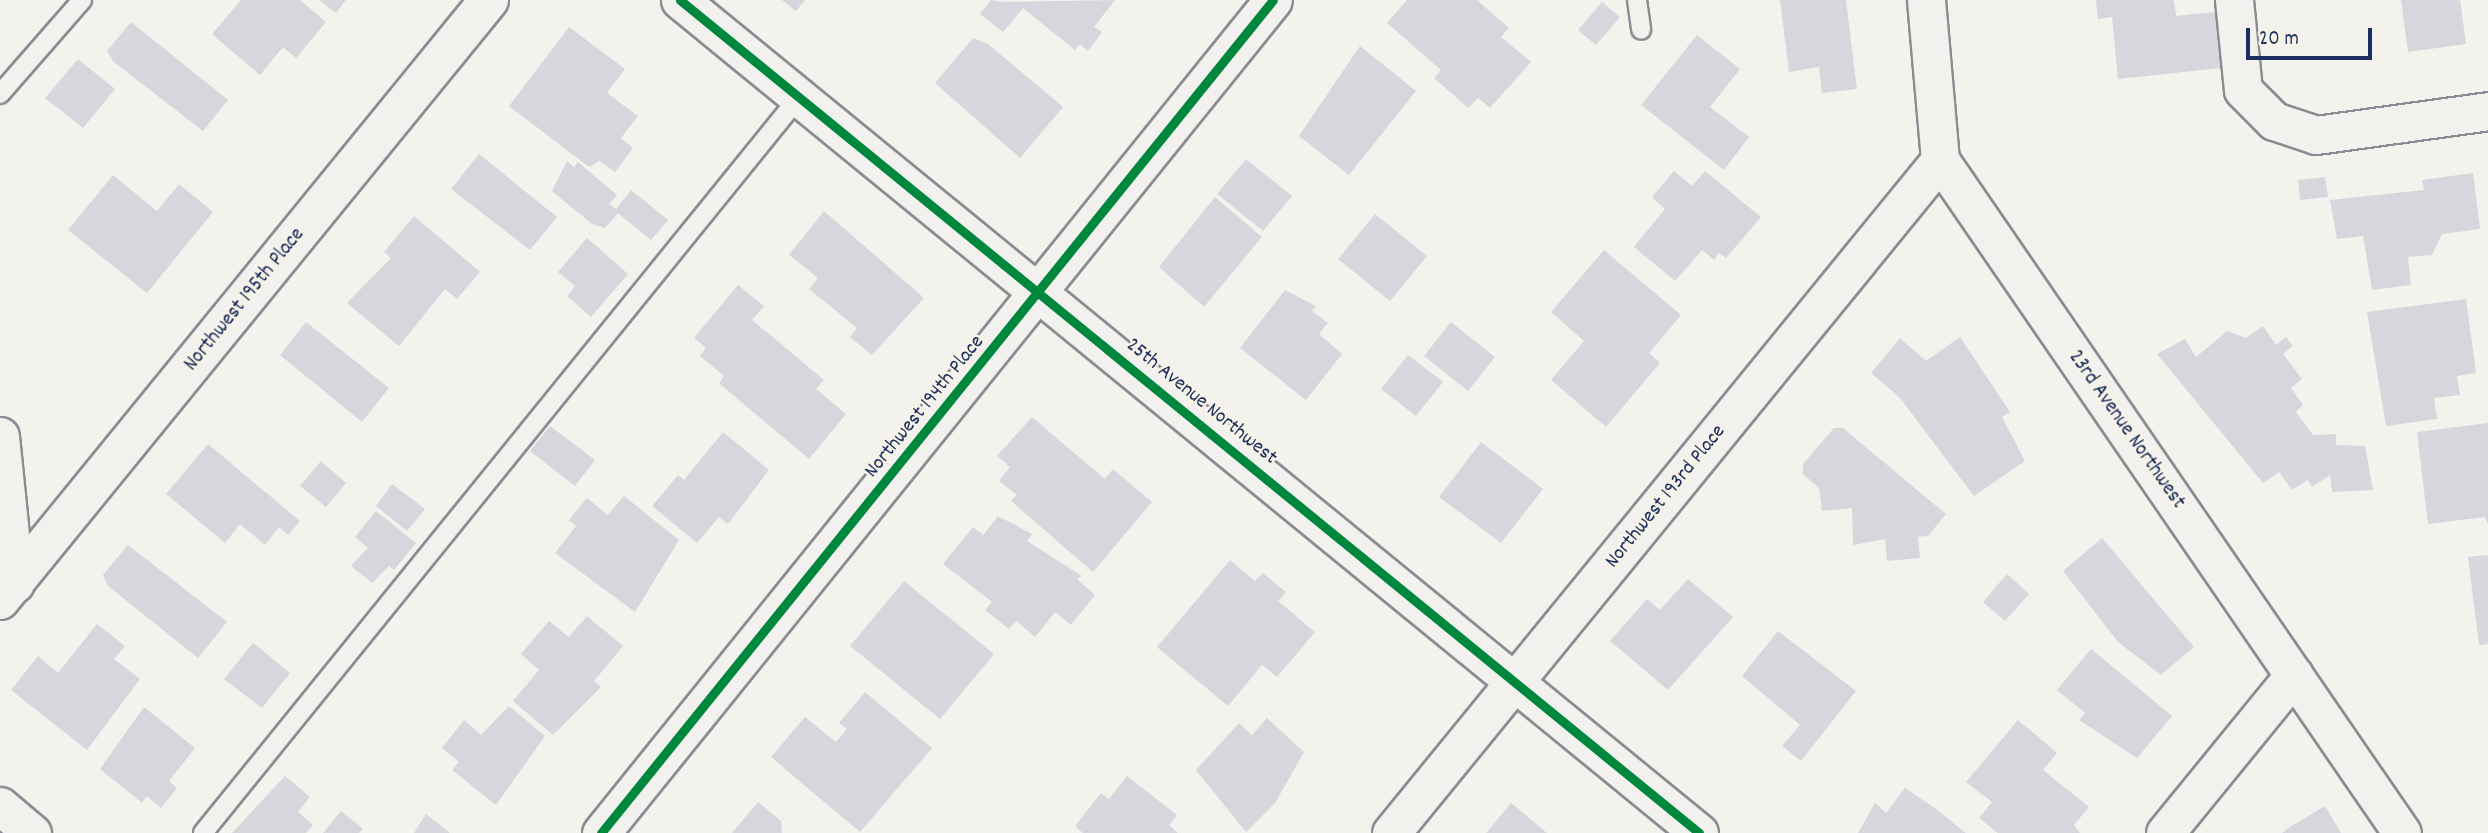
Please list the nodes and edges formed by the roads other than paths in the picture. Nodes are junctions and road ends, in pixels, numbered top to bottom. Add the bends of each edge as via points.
1 (82, 0) edge
2 (489, 0) edge
3 (680, 0) edge
4 (1273, 0) edge
5 (1637, 0) edge
6 (1926, 0) edge
7 (2234, 0) edge
8 (1640, 30) dead end
9 (0, 94) edge
10 (799, 97) junction
11 (2488, 111) edge
12 (1940, 160) junction
13 (1040, 293) junction
14 (0, 436) edge
15 (7, 592) edge
16 (2294, 674) junction
17 (1516, 681) junction
18 (0, 806) edge
19 (32, 833) edge
20 (204, 833) edge
21 (601, 833) edge
22 (1391, 833) edge
23 (1699, 833) edge
24 (2165, 833) edge
25 (2402, 833) edge

1 - 9 lane
2 - 15 street, Northwest 195th Place
3 - 10 street, 25th Avenue Northwest
4 - 13 street, Northwest 194th Place
5 - 8 lane
6 - 12 street, 23rd Avenue Northwest
7 - 11 street via 2243,90 2274,121 2316,135
10 - 13 street, 25th Avenue Northwest
10 - 20 lane
12 - 16 street, 23rd Avenue Northwest
12 - 17 street, Northwest 193rd Place
13 - 17 street, 25th Avenue Northwest
13 - 21 street, Northwest 194th Place
14 - 15 street
16 - 24 street
16 - 25 street, 23rd Avenue Northwest
17 - 22 street, Northwest 193rd Place
17 - 23 street, 25th Avenue Northwest
18 - 19 street

